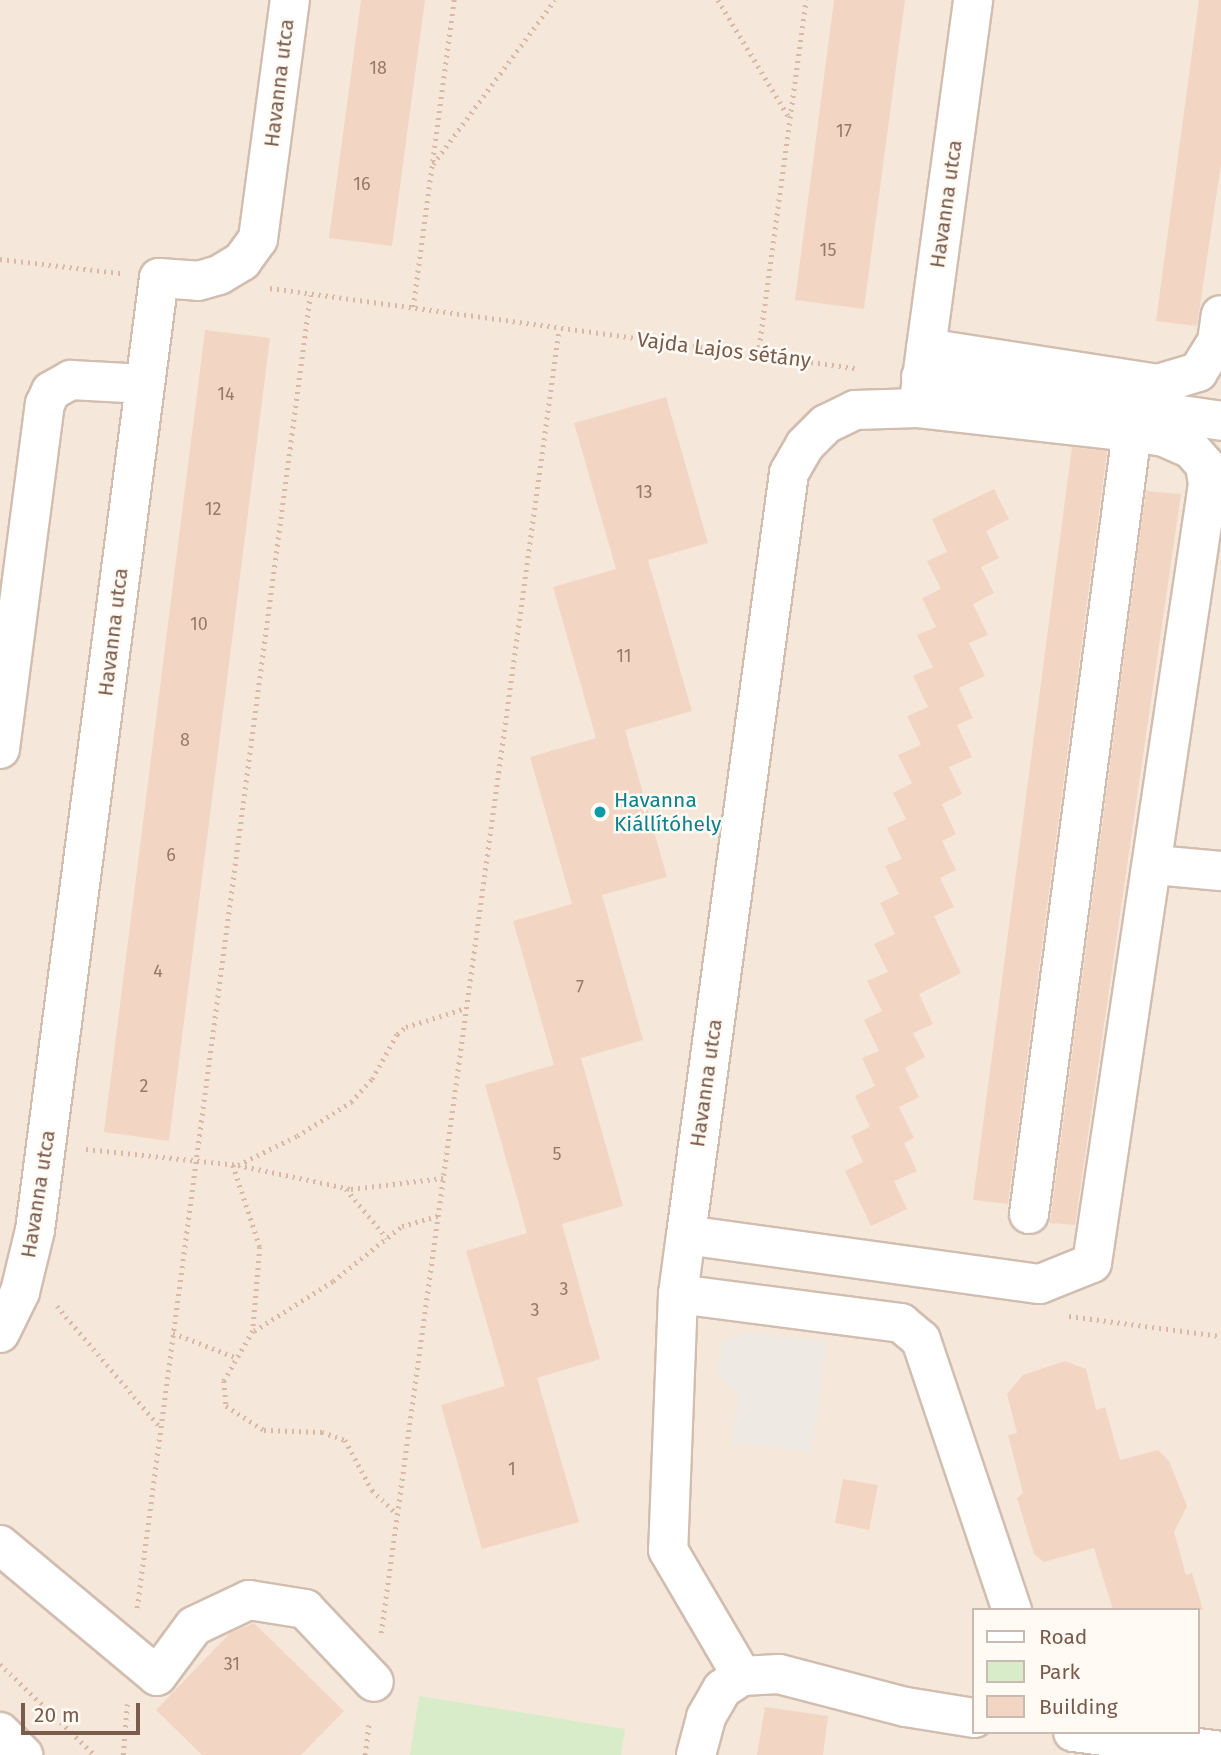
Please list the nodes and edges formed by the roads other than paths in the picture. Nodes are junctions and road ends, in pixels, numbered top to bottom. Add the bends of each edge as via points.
1 (290, 0) edge
2 (973, 0) edge
3 (1221, 315) edge
4 (922, 377) junction
5 (145, 384) junction
6 (1221, 421) edge
7 (1132, 432) junction
8 (8, 624) edge
9 (0, 749) edge
10 (1154, 865) junction
11 (1221, 871) edge
12 (1029, 1214) dead end
13 (686, 1235) junction
14 (678, 1294) junction
15 (2, 1323) edge
16 (0, 1545) edge
17 (1011, 1608) edge
18 (742, 1676) junction
19 (374, 1682) road end
20 (972, 1718) edge
21 (0, 1732) edge
22 (1089, 1734) edge
23 (1221, 1751) edge
24 (23, 1755) edge
25 (696, 1755) edge

1 - 5 street, Havanna utca via 261,230 250,252 231,270 198,281 159,278
2 - 4 street, Havanna utca
3 - 4 street via 1217,342 1198,372 1158,384
4 - 6 street
4 - 7 street
4 - 13 street, Havanna utca via 840,415 805,445 789,473
5 - 8 street via 72,380 51,391 41,417
5 - 15 street, Havanna utca via 47,1144 26,1269
7 - 10 street via 1191,449 1209,474
7 - 12 street
8 - 9 street
10 - 11 street
10 - 13 street via 1092,1263 1040,1284
13 - 14 street, Havanna utca
14 - 17 street via 901,1323 921,1340
14 - 18 street, Havanna utca via 668,1550
16 - 19 street via 157,1676 194,1626 249,1600 305,1609
18 - 20 street via 779,1674 906,1707
18 - 25 street via 722,1689 706,1717
21 - 24 street
22 - 23 street

